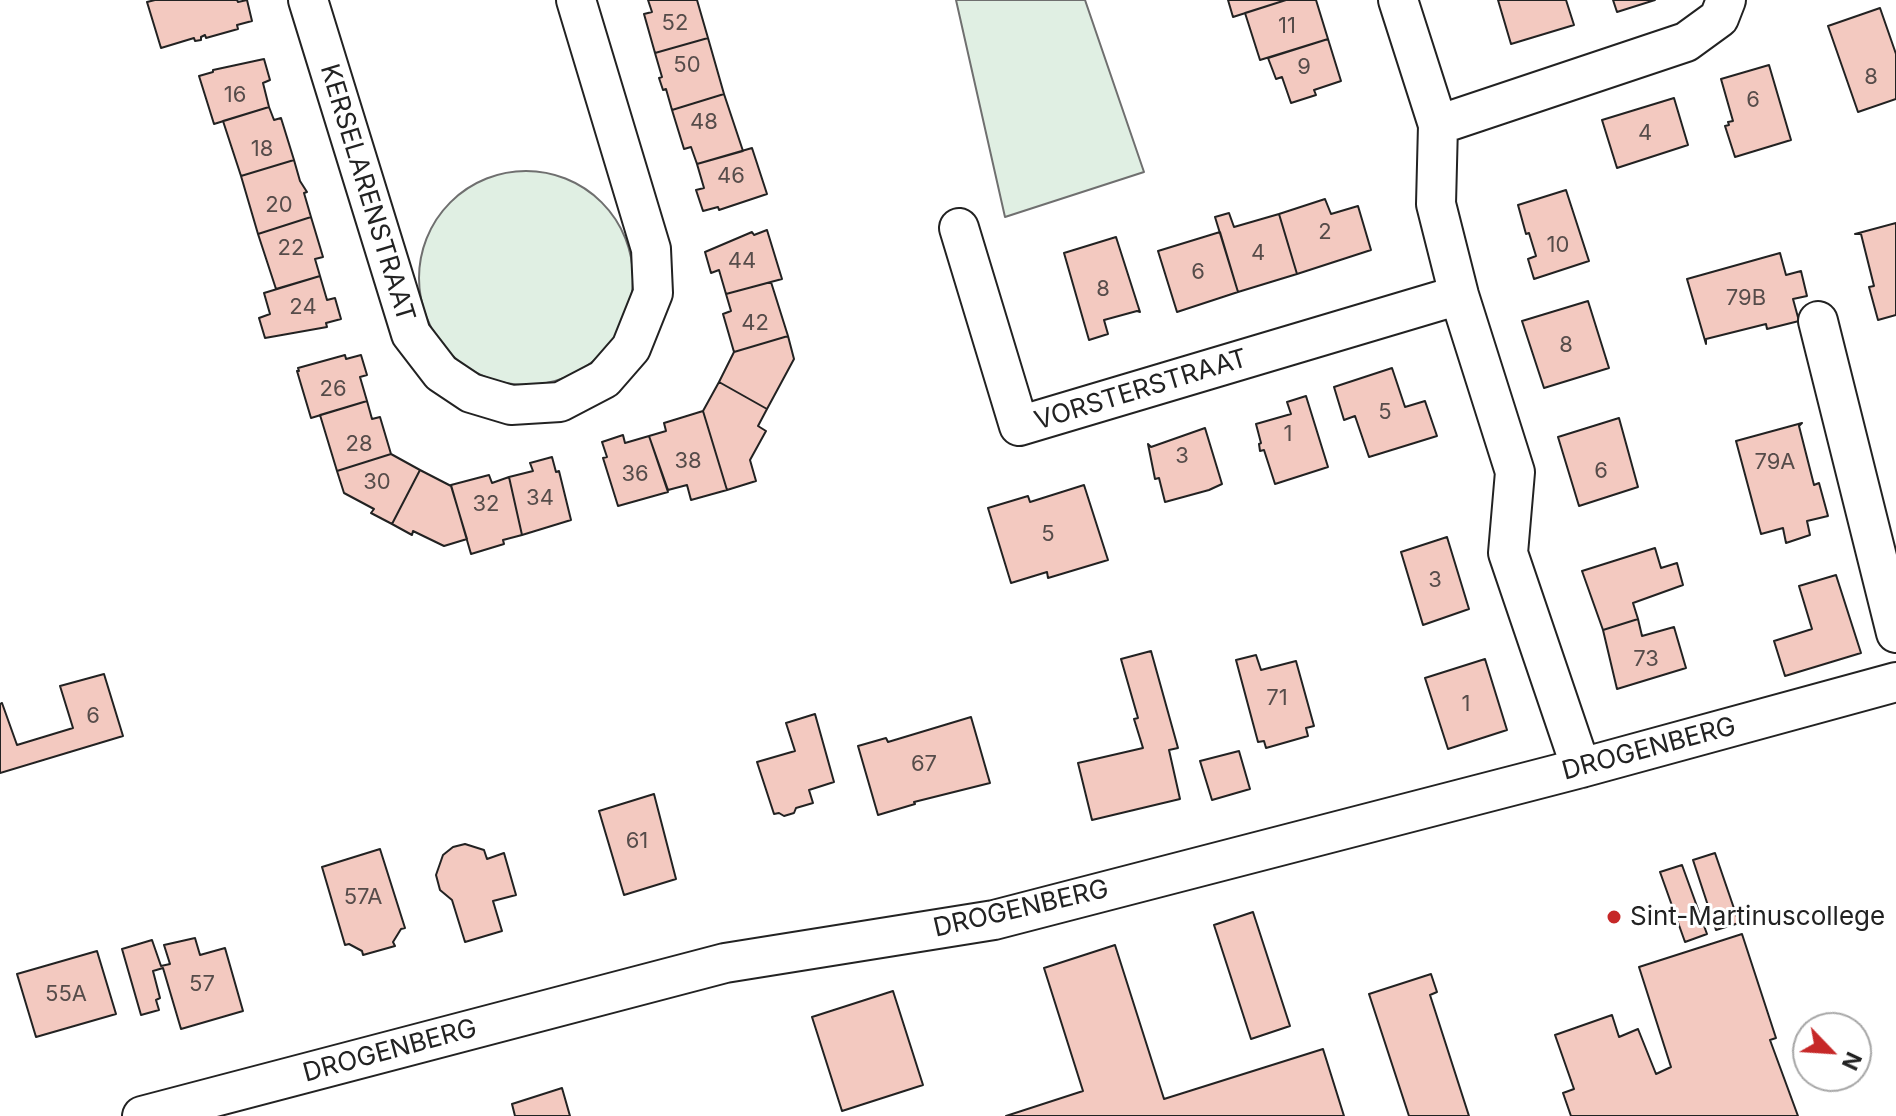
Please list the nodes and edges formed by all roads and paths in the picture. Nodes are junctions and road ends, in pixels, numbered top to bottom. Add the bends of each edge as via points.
1 (308, 0) edge
2 (576, 0) edge
3 (1398, 0) edge
4 (1726, 0) edge
5 (1438, 125) junction
6 (959, 228) dead end
7 (1459, 295) junction
8 (1818, 321) dead end
9 (1896, 633) edge
10 (1896, 682) edge
11 (1581, 768) junction
12 (142, 1116) edge

1 - 2 street, KERSELARENSTRAAT via 411,334 441,373 471,393 511,405 560,402 604,379 631,348 653,293 651,249
3 - 5 street
4 - 5 street via 1719,18 1686,42
5 - 7 street via 1436,204
6 - 7 street, VORSTERSTRAAT via 1019,426
7 - 11 street via 1515,472 1508,553
8 - 9 street
10 - 11 street, DROGENBERG
11 - 12 street, DROGENBERG via 994,920 725,963

